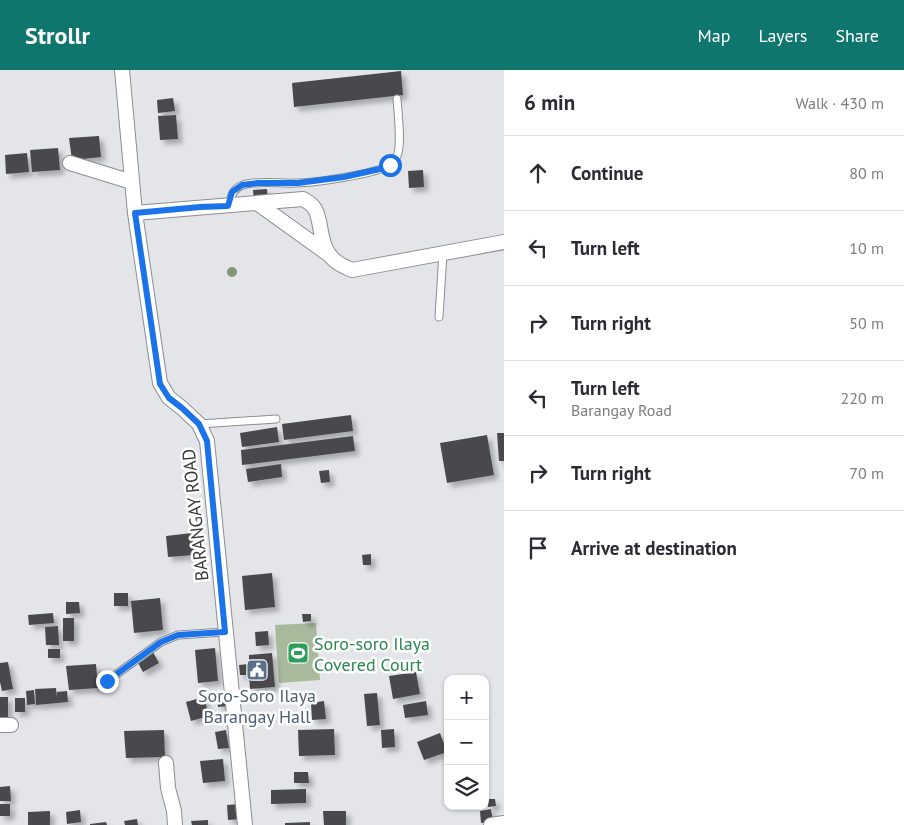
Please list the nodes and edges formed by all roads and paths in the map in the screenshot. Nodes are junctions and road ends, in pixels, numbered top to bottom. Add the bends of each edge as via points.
1 (122, 70) edge
2 (398, 100) dead end
3 (70, 163) dead end
4 (132, 182) junction
5 (257, 203) junction
6 (228, 206) junction
7 (135, 213) junction
8 (504, 242) edge
9 (443, 253) junction
10 (329, 254) junction
11 (439, 317) dead end
12 (276, 419) dead end
13 (199, 424) junction
14 (225, 632) junction
15 (107, 681) dead end
16 (166, 764) dead end
17 (504, 823) edge
18 (175, 825) edge
19 (245, 825) edge
20 (491, 825) edge

1 - 4 street, BARANGAY ROAD
2 - 6 lane via 399,144 397,156 390,165 298,183 242,185 232,192
3 - 4 street
4 - 7 street, BARANGAY ROAD
5 - 6 street
5 - 10 street
5 - 10 street via 303,199 311,204 316,210
6 - 7 street
7 - 13 street, BARANGAY ROAD via 160,384 169,398
8 - 9 street
9 - 10 street via 352,270
9 - 11 lane
12 - 13 lane
13 - 14 street, BARANGAY ROAD via 207,441
14 - 15 lane via 178,635 161,642
14 - 19 street, BARANGAY ROAD
16 - 18 street
17 - 20 street

